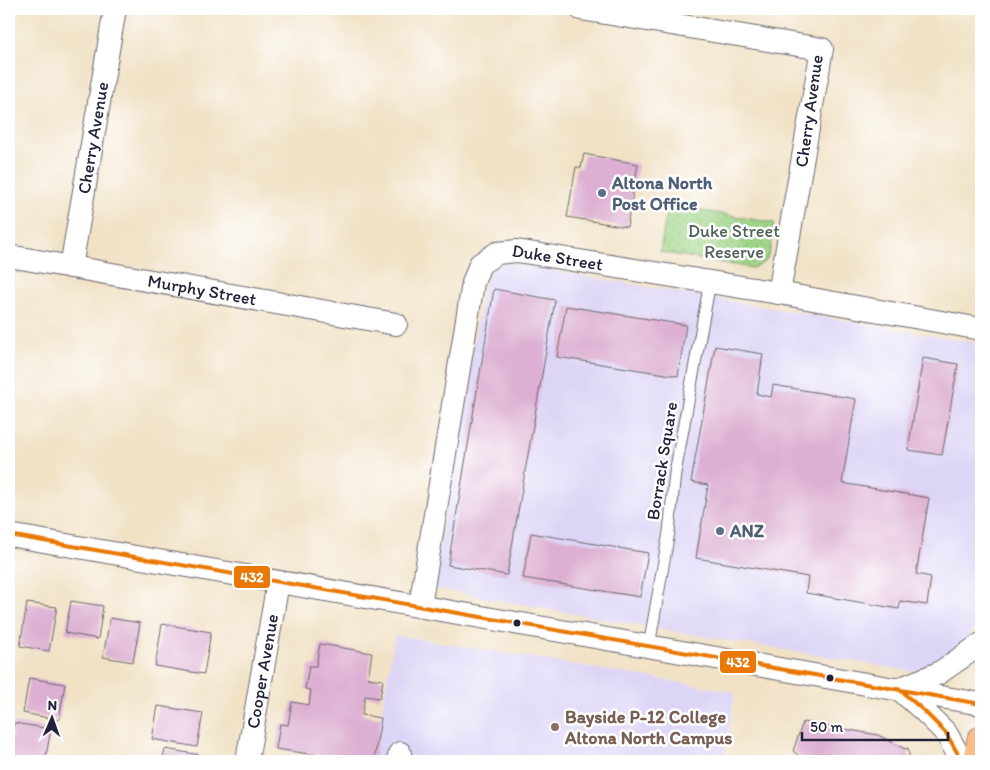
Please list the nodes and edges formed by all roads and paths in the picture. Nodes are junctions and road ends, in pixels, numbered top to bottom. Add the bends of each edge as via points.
1 (115, 9) edge
2 (581, 9) edge
3 (9, 256) edge
4 (71, 266) junction
5 (710, 282) junction
6 (779, 293) junction
7 (396, 324) dead end
8 (981, 329) edge
9 (9, 535) edge
10 (278, 582) junction
11 (420, 606) junction
12 (981, 644) edge
13 (649, 646) junction
14 (900, 689) junction
15 (981, 704) edge
16 (981, 740) edge
17 (247, 761) edge
18 (962, 761) edge
19 (977, 761) edge

1 - 4 street, Cherry Avenue
2 - 6 street, Cherry Avenue via 822,49
3 - 4 street, Murphy Street
4 - 7 street, Murphy Street
5 - 6 street, Duke Street
5 - 11 street, Duke Street via 517,251 497,253 480,264 473,283
5 - 13 lane, Borrack Square
6 - 8 street, Duke Street
9 - 10 street
10 - 11 street
10 - 17 street, Cooper Avenue
11 - 13 street
12 - 14 street via 939,673
13 - 14 street
14 - 15 street
14 - 18 street via 946,733
16 - 19 main road

